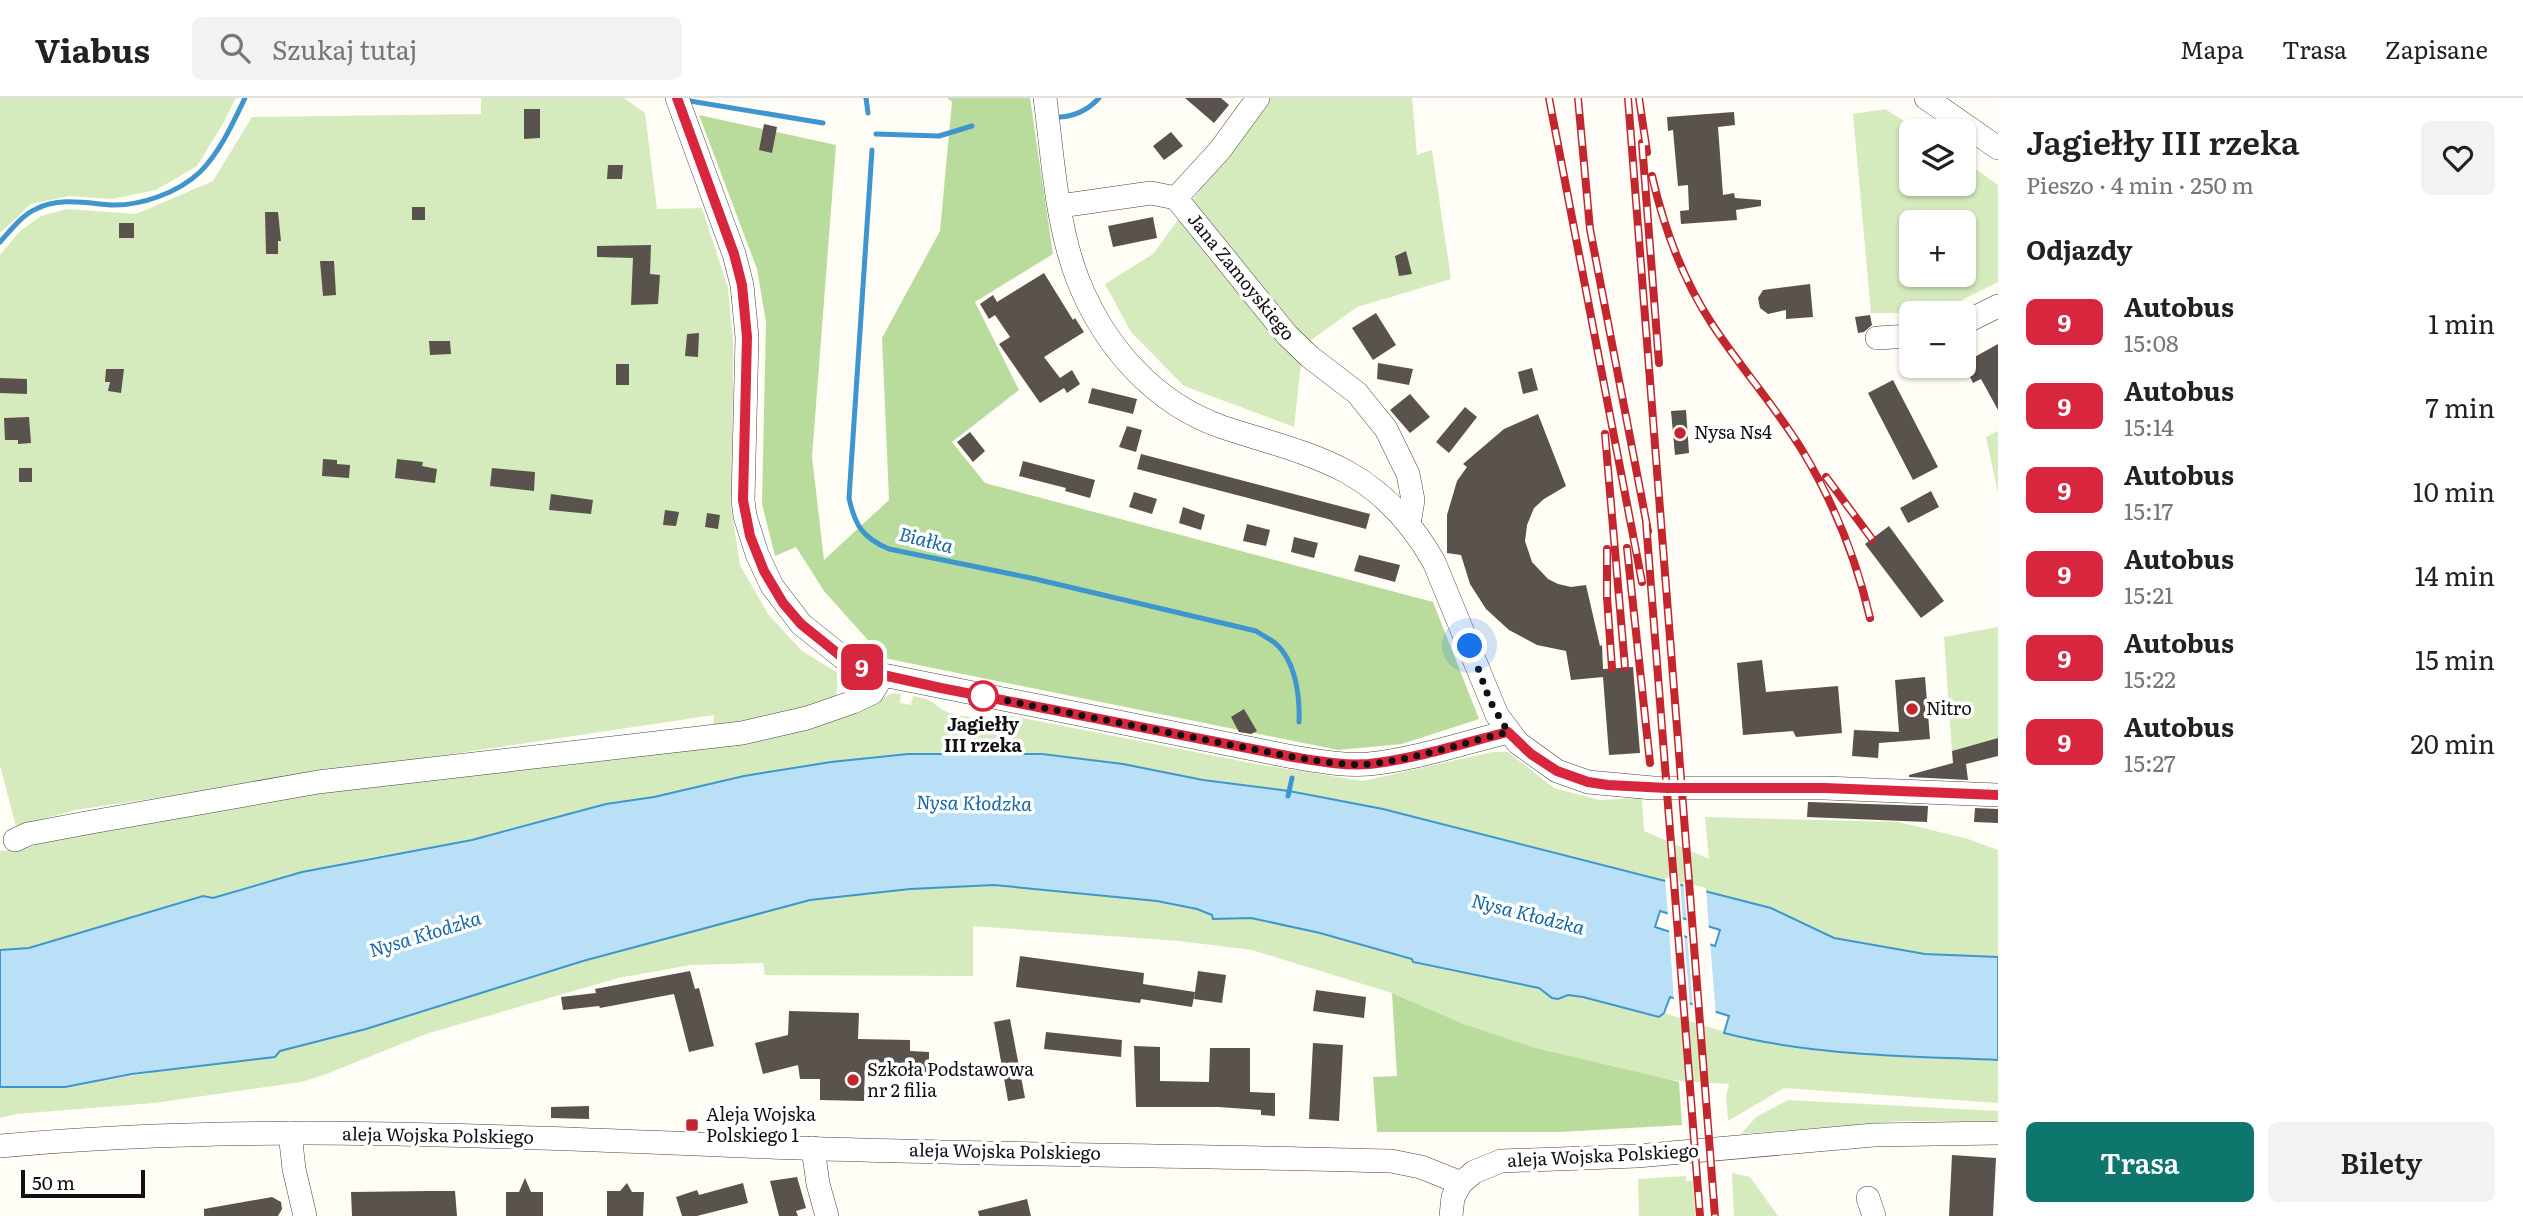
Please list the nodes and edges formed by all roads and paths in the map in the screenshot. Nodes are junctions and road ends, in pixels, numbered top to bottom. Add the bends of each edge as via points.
1 (1045, 98) edge
2 (1258, 98) edge
3 (1926, 98) edge
4 (679, 104) edge
5 (1997, 147) edge
6 (1176, 198) junction
7 (1060, 205) junction
8 (1998, 306) edge
9 (1976, 317) edge
10 (1899, 337) edge
11 (1877, 338) dead end
12 (1409, 524) junction
13 (883, 675) junction
14 (1508, 732) junction
15 (1998, 794) edge
16 (15, 840) dead end
17 (290, 1133) junction
18 (1998, 1133) edge
19 (0, 1146) edge
20 (813, 1148) junction
21 (1461, 1183) junction
22 (305, 1216) edge
23 (827, 1216) edge
24 (1451, 1216) edge

1 - 7 street
2 - 6 street, Jana Zamoyskiego via 1220,150
3 - 5 street
4 - 13 street via 742,285 747,337 743,500 757,554 783,603 801,624 842,657
6 - 7 street, Jana Zamoyskiego via 1151,193
6 - 12 street, Jana Zamoyskiego via 1287,335 1357,393 1386,429 1408,474 1413,500
7 - 12 street via 1066,248 1086,297 1106,334 1151,386 1220,426 1345,471
8 - 9 street
10 - 11 street
12 - 14 street via 1434,562 1490,701
13 - 14 street via 1339,764 1369,764
13 - 16 street via 873,693 853,702 742,733 318,782
14 - 15 street via 1557,771 1608,785
17 - 19 street, aleja Wojska Polskiego
17 - 20 street, aleja Wojska Polskiego
17 - 22 street
18 - 21 street, aleja Wojska Polskiego via 1874,1135 1637,1156 1501,1161 1480,1168
20 - 21 street, aleja Wojska Polskiego via 1391,1161
20 - 23 street
21 - 24 street via 1453,1197

